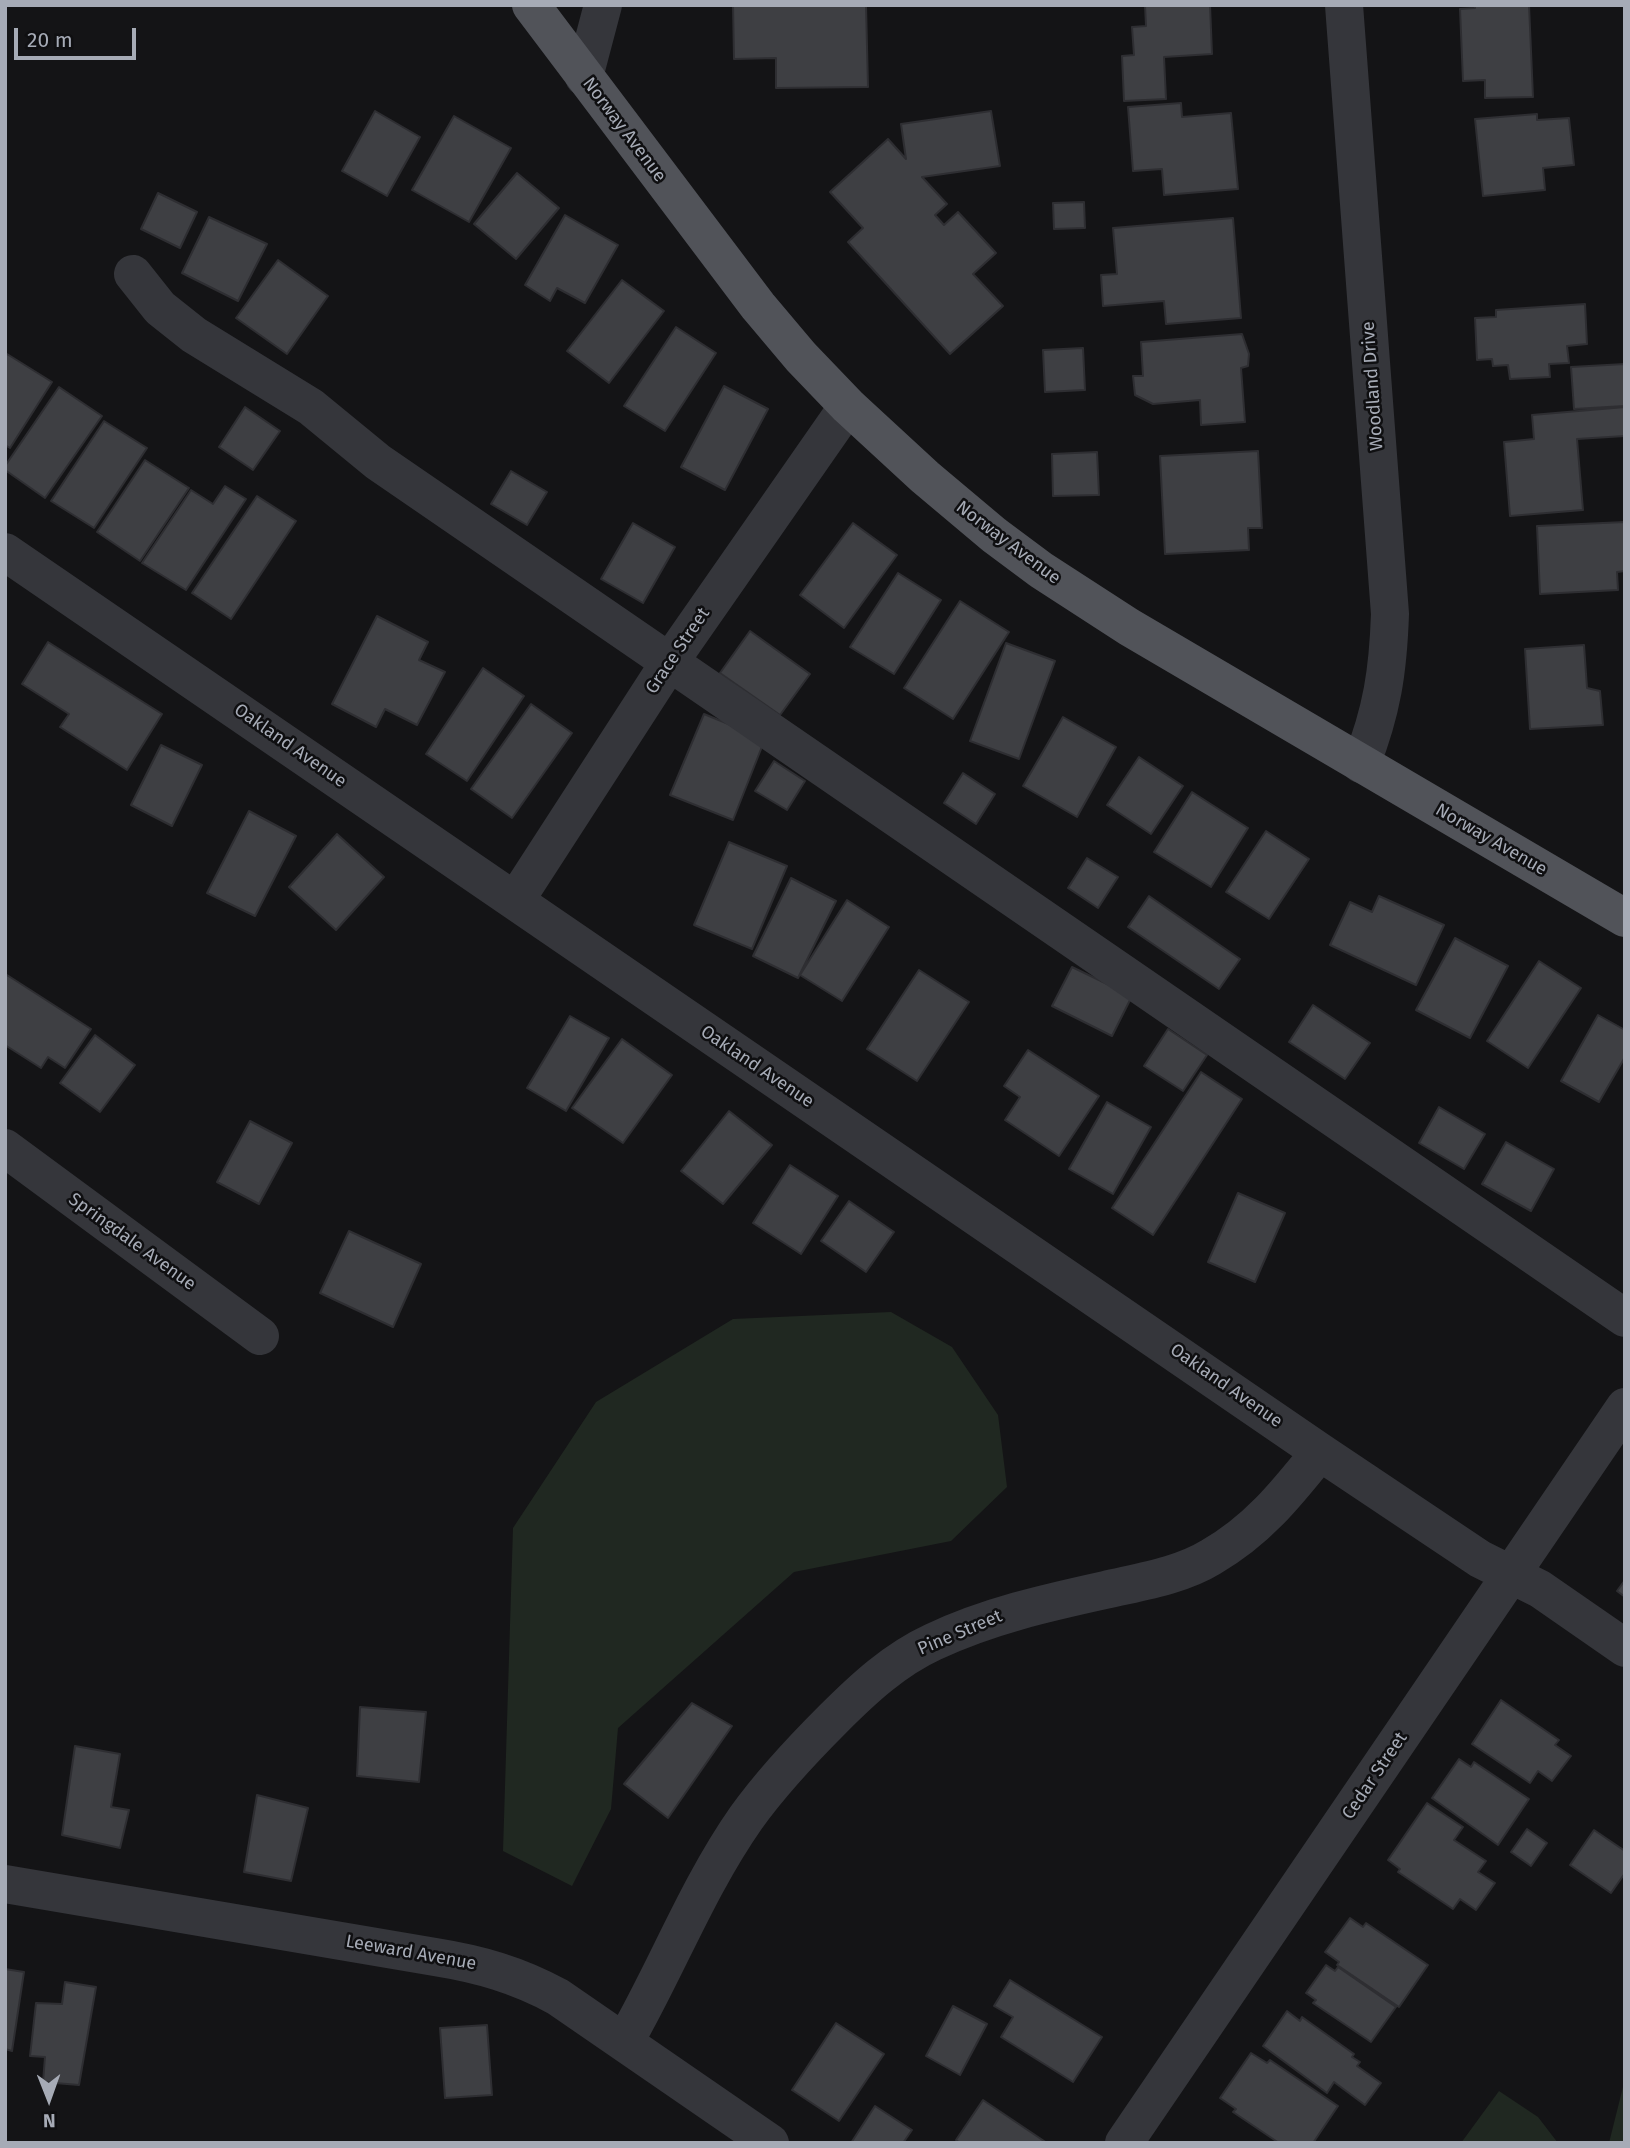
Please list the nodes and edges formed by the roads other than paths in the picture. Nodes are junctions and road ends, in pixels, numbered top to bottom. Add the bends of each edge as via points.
1 (531, 5) edge
2 (603, 5) edge
3 (1344, 5) edge
4 (584, 77) junction
5 (133, 274) dead end
6 (848, 406) junction
7 (5, 552) edge
8 (669, 663) junction
9 (1361, 764) junction
10 (515, 901) junction
11 (1625, 918) edge
12 (5, 1148) edge
13 (1625, 1318) edge
14 (260, 1336) dead end
15 (1625, 1408) edge
16 (1320, 1452) junction
17 (1513, 1574) junction
18 (1625, 1648) edge
19 (5, 1884) edge
20 (625, 2041) junction
21 (770, 2143) edge
22 (1124, 2143) edge

1 - 4 main road, Norway Avenue
2 - 4 street
3 - 9 street, Woodland Drive via 1390,614 1382,702
4 - 6 main road, Norway Avenue via 758,306
5 - 8 street via 160,308 194,335 311,407 378,462
6 - 8 street, Grace Street
6 - 9 main road, Norway Avenue via 925,477 1041,570
7 - 10 street, Oakland Avenue
8 - 10 street, Grace Street
8 - 13 street
9 - 11 main road, Norway Avenue
10 - 16 street, Oakland Avenue
12 - 14 street, Springdale Avenue
15 - 17 street, Cedar Street
16 - 17 street, Oakland Avenue via 1480,1559
16 - 20 street, Pine Street via 1282,1500 1209,1559 1166,1575 1007,1612 932,1642 860,1691 746,1818
17 - 18 street, Oakland Avenue
17 - 22 street, Cedar Street
19 - 20 street, Leeward Avenue via 472,1963 533,1983
20 - 21 street, Leeward Avenue

